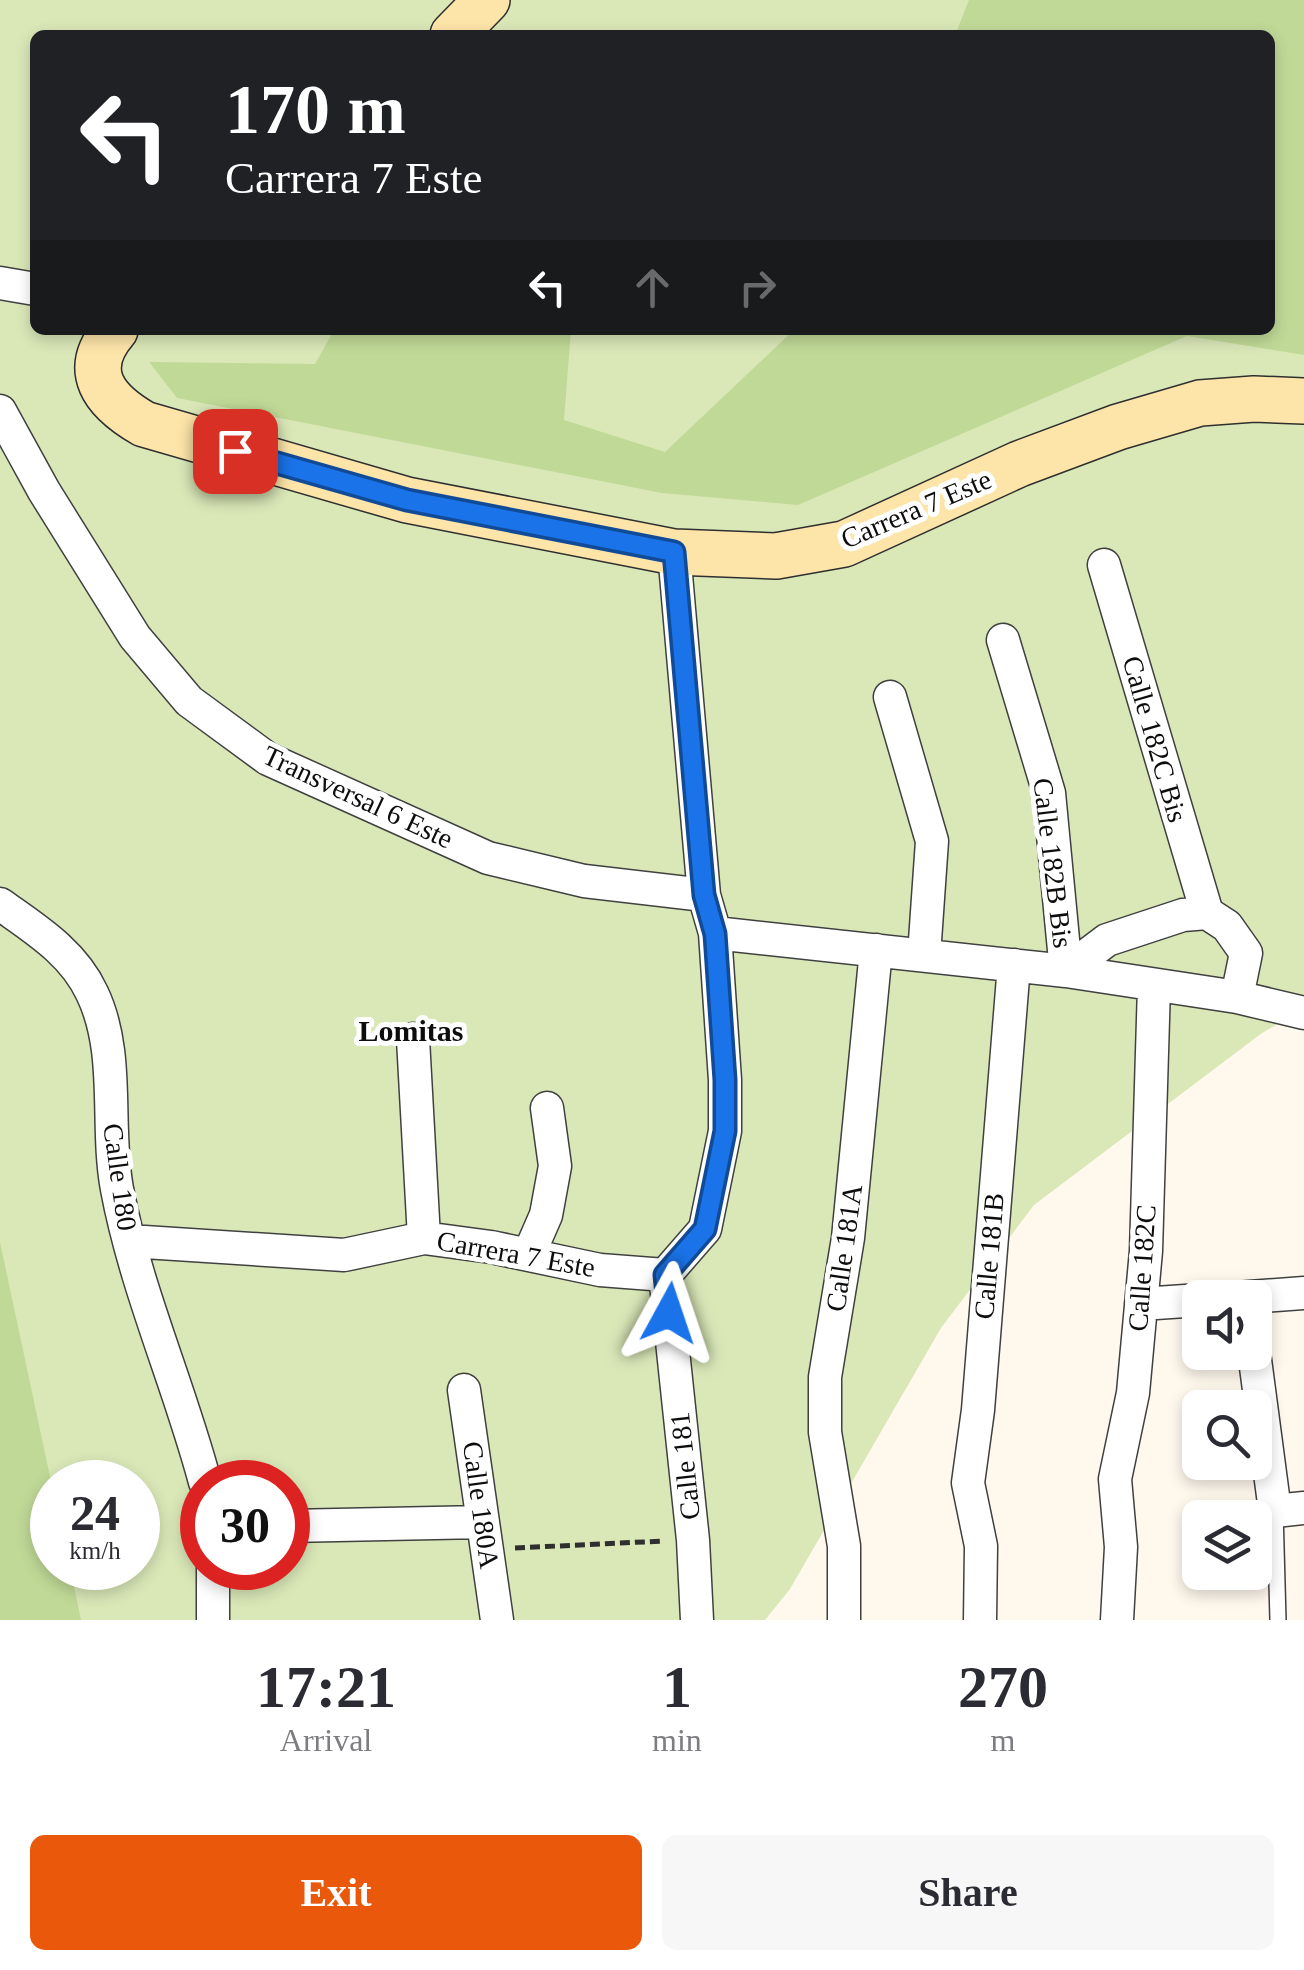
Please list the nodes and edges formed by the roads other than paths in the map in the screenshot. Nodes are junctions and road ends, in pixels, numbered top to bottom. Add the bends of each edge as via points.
1 (487, 0) edge
2 (458, 30) edge
3 (0, 283) edge
4 (30, 288) edge
5 (108, 342) edge
6 (1304, 401) edge
7 (0, 411) edge
8 (674, 552) junction
9 (1104, 565) dead end
10 (1003, 640) dead end
11 (890, 697) dead end
12 (704, 895) junction
13 (0, 904) edge
14 (1206, 913) junction
15 (715, 934) junction
16 (876, 950) junction
17 (924, 955) junction
18 (1014, 965) junction
19 (1066, 971) junction
20 (1154, 986) junction
21 (1237, 997) junction
22 (1304, 1013) edge
23 (413, 1039) dead end
24 (547, 1108) dead end
25 (424, 1238) junction
26 (128, 1241) junction
27 (529, 1254) junction
28 (665, 1275) junction
29 (1304, 1293) edge
30 (1272, 1295) edge
31 (1182, 1301) edge
32 (1141, 1304) junction
33 (1258, 1370) edge
34 (464, 1390) dead end
35 (199, 1460) edge
36 (1290, 1510) edge
37 (310, 1527) edge
38 (485, 1536) junction
39 (213, 1590) edge
40 (214, 1620) edge
41 (497, 1620) edge
42 (697, 1620) edge
43 (844, 1620) edge
44 (980, 1620) edge
45 (1117, 1620) edge
46 (1278, 1620) edge

1 - 2 main road
3 - 4 street
5 - 8 main road, Carrera 7 Este via 98,378 107,396 144,424 407,500
6 - 8 main road, Carrera 7 Este via 1200,402 1118,427 844,544 776,556
7 - 12 street, Transversal 6 Este via 134,637 189,701 268,758 488,858 584,881
8 - 12 street
9 - 14 street, Calle 182C Bis
10 - 19 street, Calle 182B Bis via 1049,792
11 - 17 street via 932,841
12 - 15 street
13 - 26 street, Calle 180 via 52,940 91,990 102,1016 116,1186
14 - 19 street via 1107,940
14 - 21 street via 1227,926 1246,953
15 - 16 street
15 - 28 street via 725,1131 705,1229
16 - 17 street
16 - 43 street, Calle 181A via 848,1238 825,1377 825,1432 844,1546
17 - 18 street
18 - 19 street
18 - 44 street, Calle 181B via 968,1483 981,1546
19 - 20 street
20 - 21 street
20 - 32 street, Calle 182C
21 - 22 street
23 - 25 street
24 - 27 street via 555,1166 546,1215
25 - 26 street, Carrera 7 Este via 344,1255
25 - 27 street, Carrera 7 Este
26 - 35 street, Calle 180
27 - 28 street, Carrera 7 Este
28 - 42 street, Calle 181
29 - 30 street
31 - 32 street
32 - 45 street, Calle 182C via 1133,1393 1115,1479 1121,1547
33 - 36 street
34 - 38 street, Calle 180A
36 - 46 lane
37 - 38 street
38 - 41 street, Calle 180A
39 - 40 street

